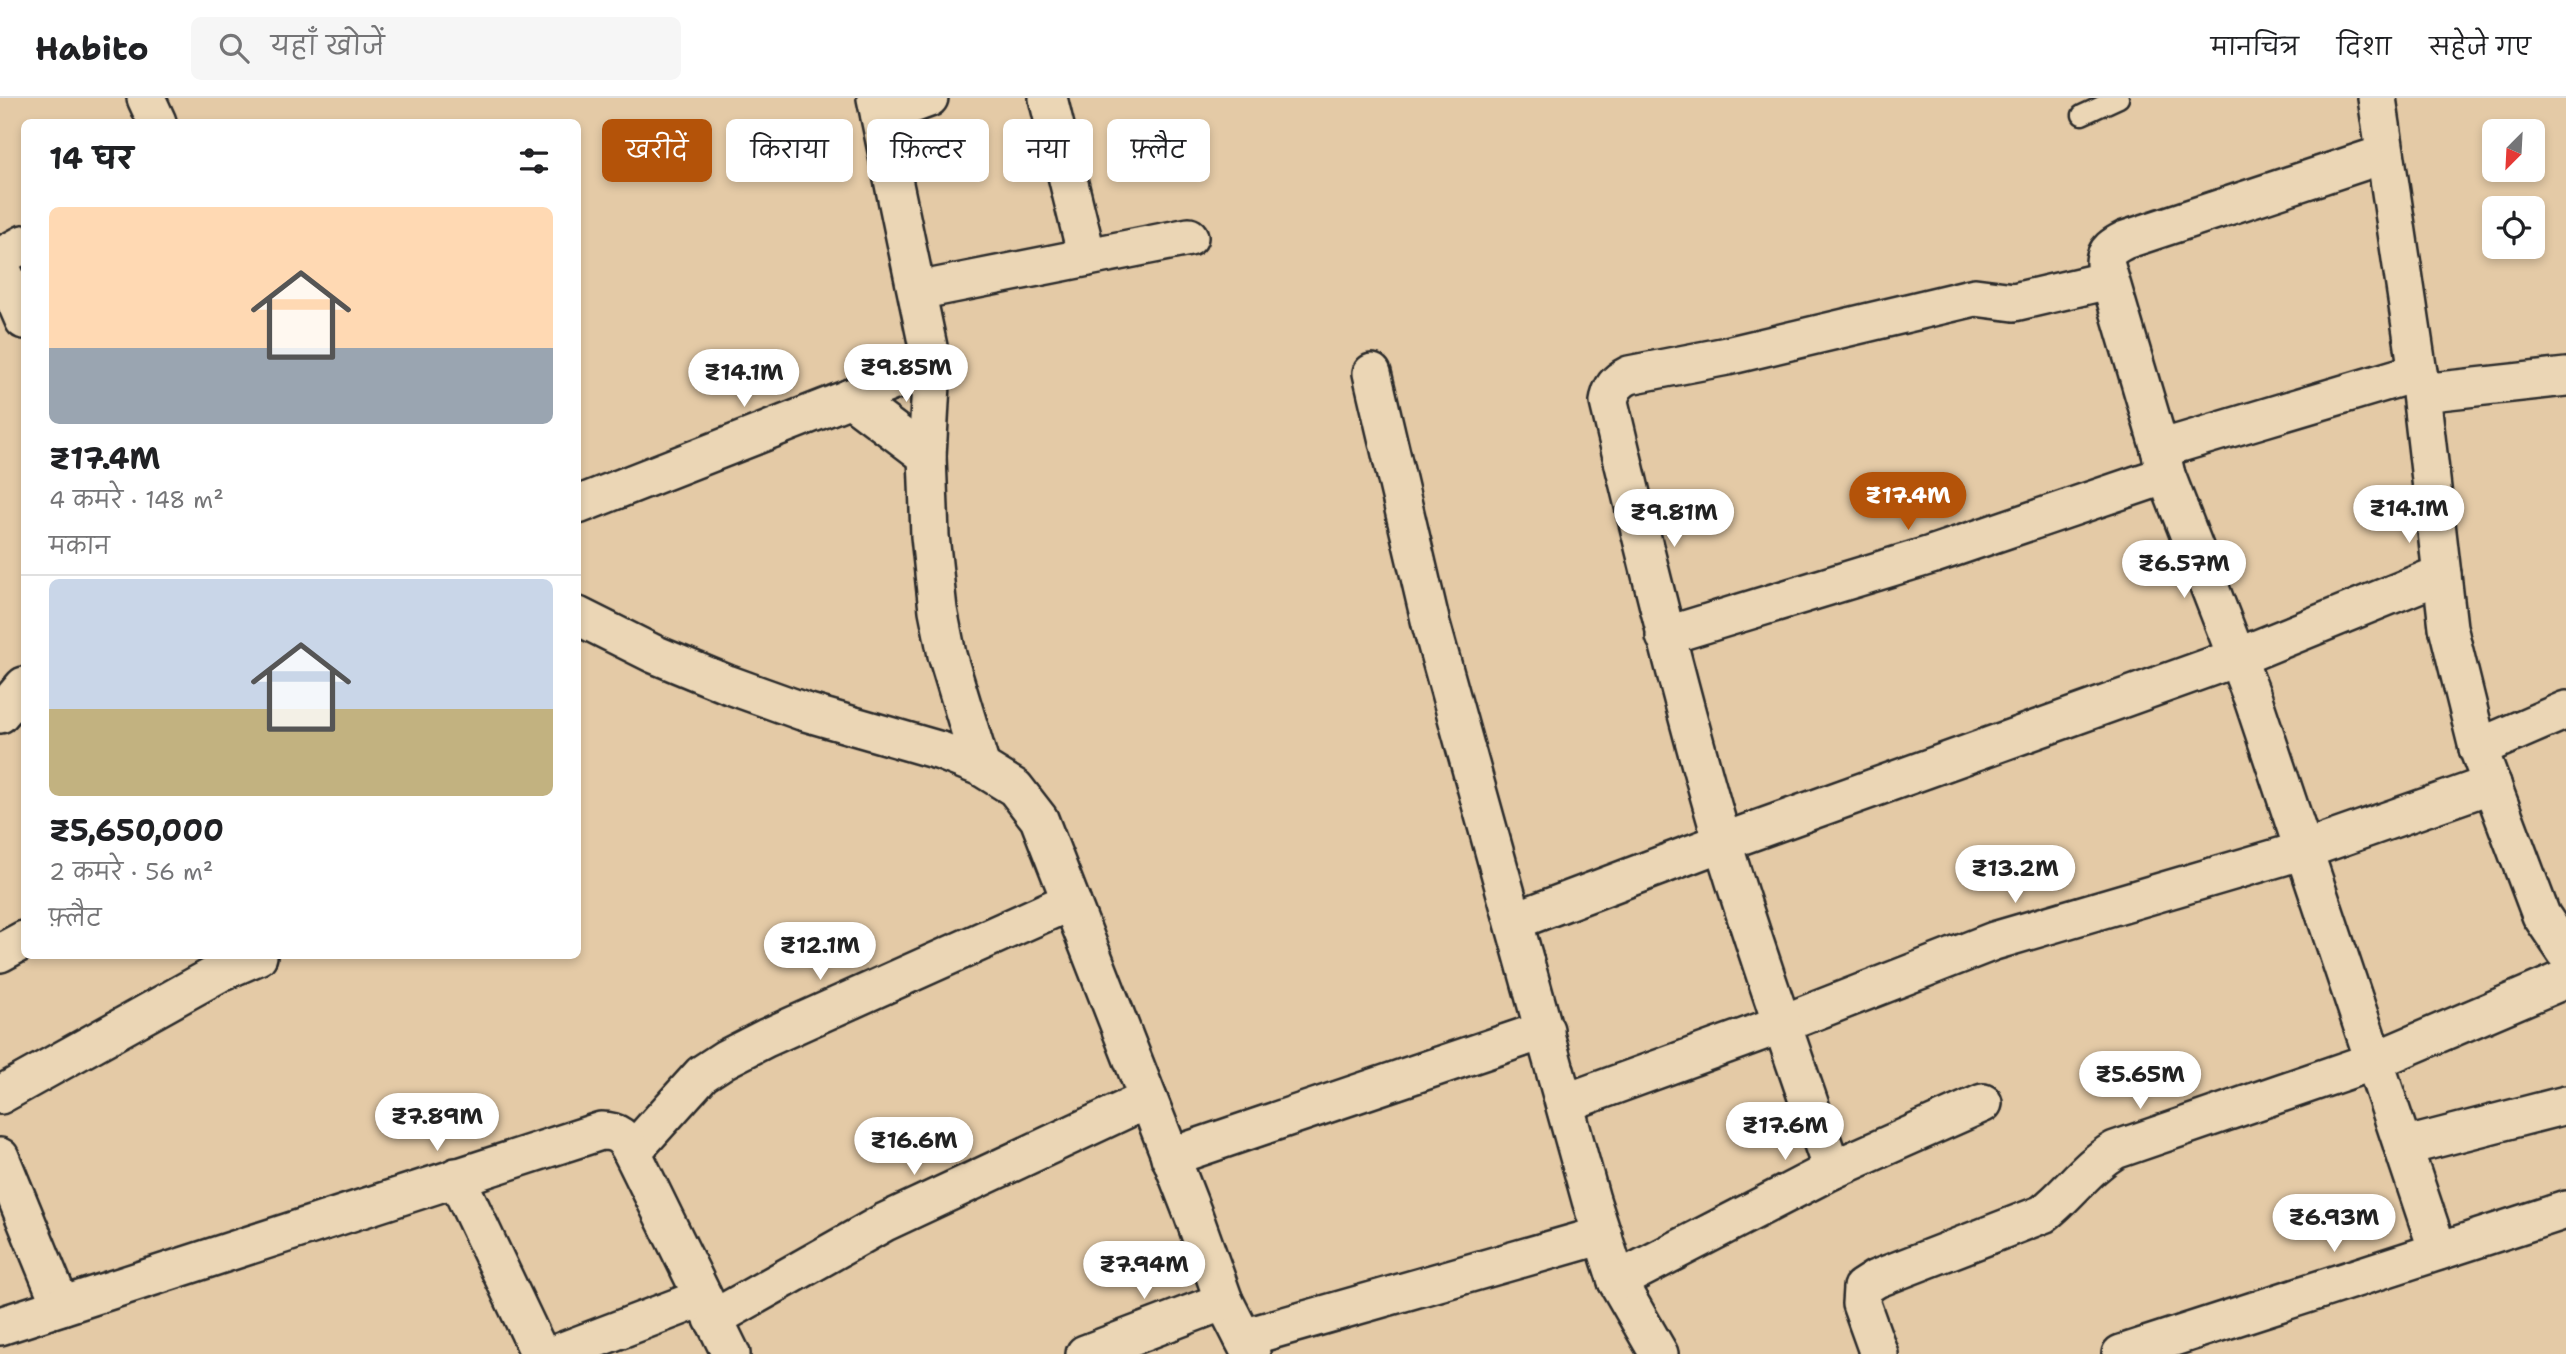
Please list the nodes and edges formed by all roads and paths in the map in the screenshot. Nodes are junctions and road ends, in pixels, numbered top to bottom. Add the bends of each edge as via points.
1 (146, 98) edge
2 (929, 98) edge
3 (1048, 98) edge
4 (2119, 98) edge
5 (2376, 98) edge
6 (878, 107) edge
7 (2082, 115) dead end
8 (156, 119) edge
9 (2385, 154) junction
10 (1189, 237) dead end
11 (21, 246) edge
12 (0, 257) edge
13 (1087, 257) junction
14 (0, 265) edge
15 (2109, 280) junction
16 (917, 291) junction
17 (21, 313) edge
18 (932, 366) junction
19 (1372, 373) dead end
20 (2566, 377) edge
21 (2419, 383) junction
22 (850, 398) junction
23 (927, 456) junction
24 (2163, 462) junction
25 (581, 504) edge
26 (2442, 574) junction
27 (581, 618) edge
28 (1665, 636) junction
29 (2238, 657) junction
30 (21, 690) edge
31 (2566, 710) edge
32 (0, 714) edge
33 (2478, 748) junction
34 (981, 767) junction
35 (2492, 785) junction
36 (1723, 842) junction
37 (2304, 850) junction
38 (1071, 901) junction
39 (1514, 921) junction
40 (21, 942) edge
41 (2566, 952) edge
42 (0, 953) edge
43 (251, 959) edge
44 (2566, 979) edge
45 (1782, 1024) junction
46 (1545, 1030) junction
47 (2374, 1061) junction
48 (0, 1096) edge
49 (1148, 1099) junction
50 (1565, 1103) junction
51 (1983, 1104) dead end
52 (2566, 1105) edge
53 (2403, 1147) junction
54 (632, 1152) junction
55 (0, 1157) edge
56 (1170, 1157) junction
57 (1832, 1170) junction
58 (456, 1177) junction
59 (2566, 1210) edge
60 (1602, 1235) junction
61 (2438, 1251) junction
62 (1617, 1280) junction
63 (1224, 1301) junction
64 (61, 1306) junction
65 (708, 1308) junction
66 (0, 1326) edge
67 (1247, 1346) edge
68 (1651, 1351) edge
69 (540, 1354) edge
70 (555, 1354) edge
71 (731, 1354) edge
72 (1085, 1354) edge
73 (1879, 1354) edge
74 (2121, 1354) edge

1 - 8 street
2 - 6 street
3 - 13 street
4 - 7 lane
5 - 9 street
6 - 16 street
9 - 15 street via 2126,240 2111,247 2105,257
9 - 21 street
10 - 13 street
11 - 12 street
13 - 16 street
14 - 17 street
15 - 24 street
15 - 28 street via 2014,302 1975,297 1621,379 1612,388 1609,402
16 - 18 street
18 - 22 street
18 - 23 street
19 - 39 street via 1431,624
20 - 21 street
21 - 24 street
21 - 26 street
22 - 23 street
22 - 25 street
23 - 34 street via 938,610
24 - 28 street via 1931,555
24 - 29 street
26 - 29 street
26 - 33 street via 2448,627
27 - 34 street via 727,684
28 - 36 street
29 - 36 street
29 - 37 street
30 - 32 street
31 - 33 street
33 - 35 street
34 - 38 street via 1015,788 1039,819
35 - 37 street
35 - 41 street via 2541,915
36 - 39 street
36 - 45 street
37 - 45 street via 1994,941
37 - 47 street
38 - 49 street
38 - 54 street via 725,1059 694,1083
39 - 46 street
40 - 42 street
43 - 48 street
44 - 47 street
45 - 50 street
45 - 57 street
46 - 50 street
46 - 56 street
47 - 53 street
47 - 73 street via 2115,1150 2089,1168 2043,1214 1867,1284 1860,1298
49 - 56 street
49 - 65 street
50 - 60 street
51 - 57 street
52 - 53 street
53 - 61 street
54 - 58 street via 620,1135 601,1131
54 - 65 street
55 - 64 street
56 - 63 street
57 - 62 street
58 - 64 street
58 - 69 street
59 - 61 street
60 - 62 street
60 - 67 street
61 - 74 street
62 - 68 street
63 - 67 street
63 - 72 street
64 - 66 street
65 - 70 street
65 - 71 street

